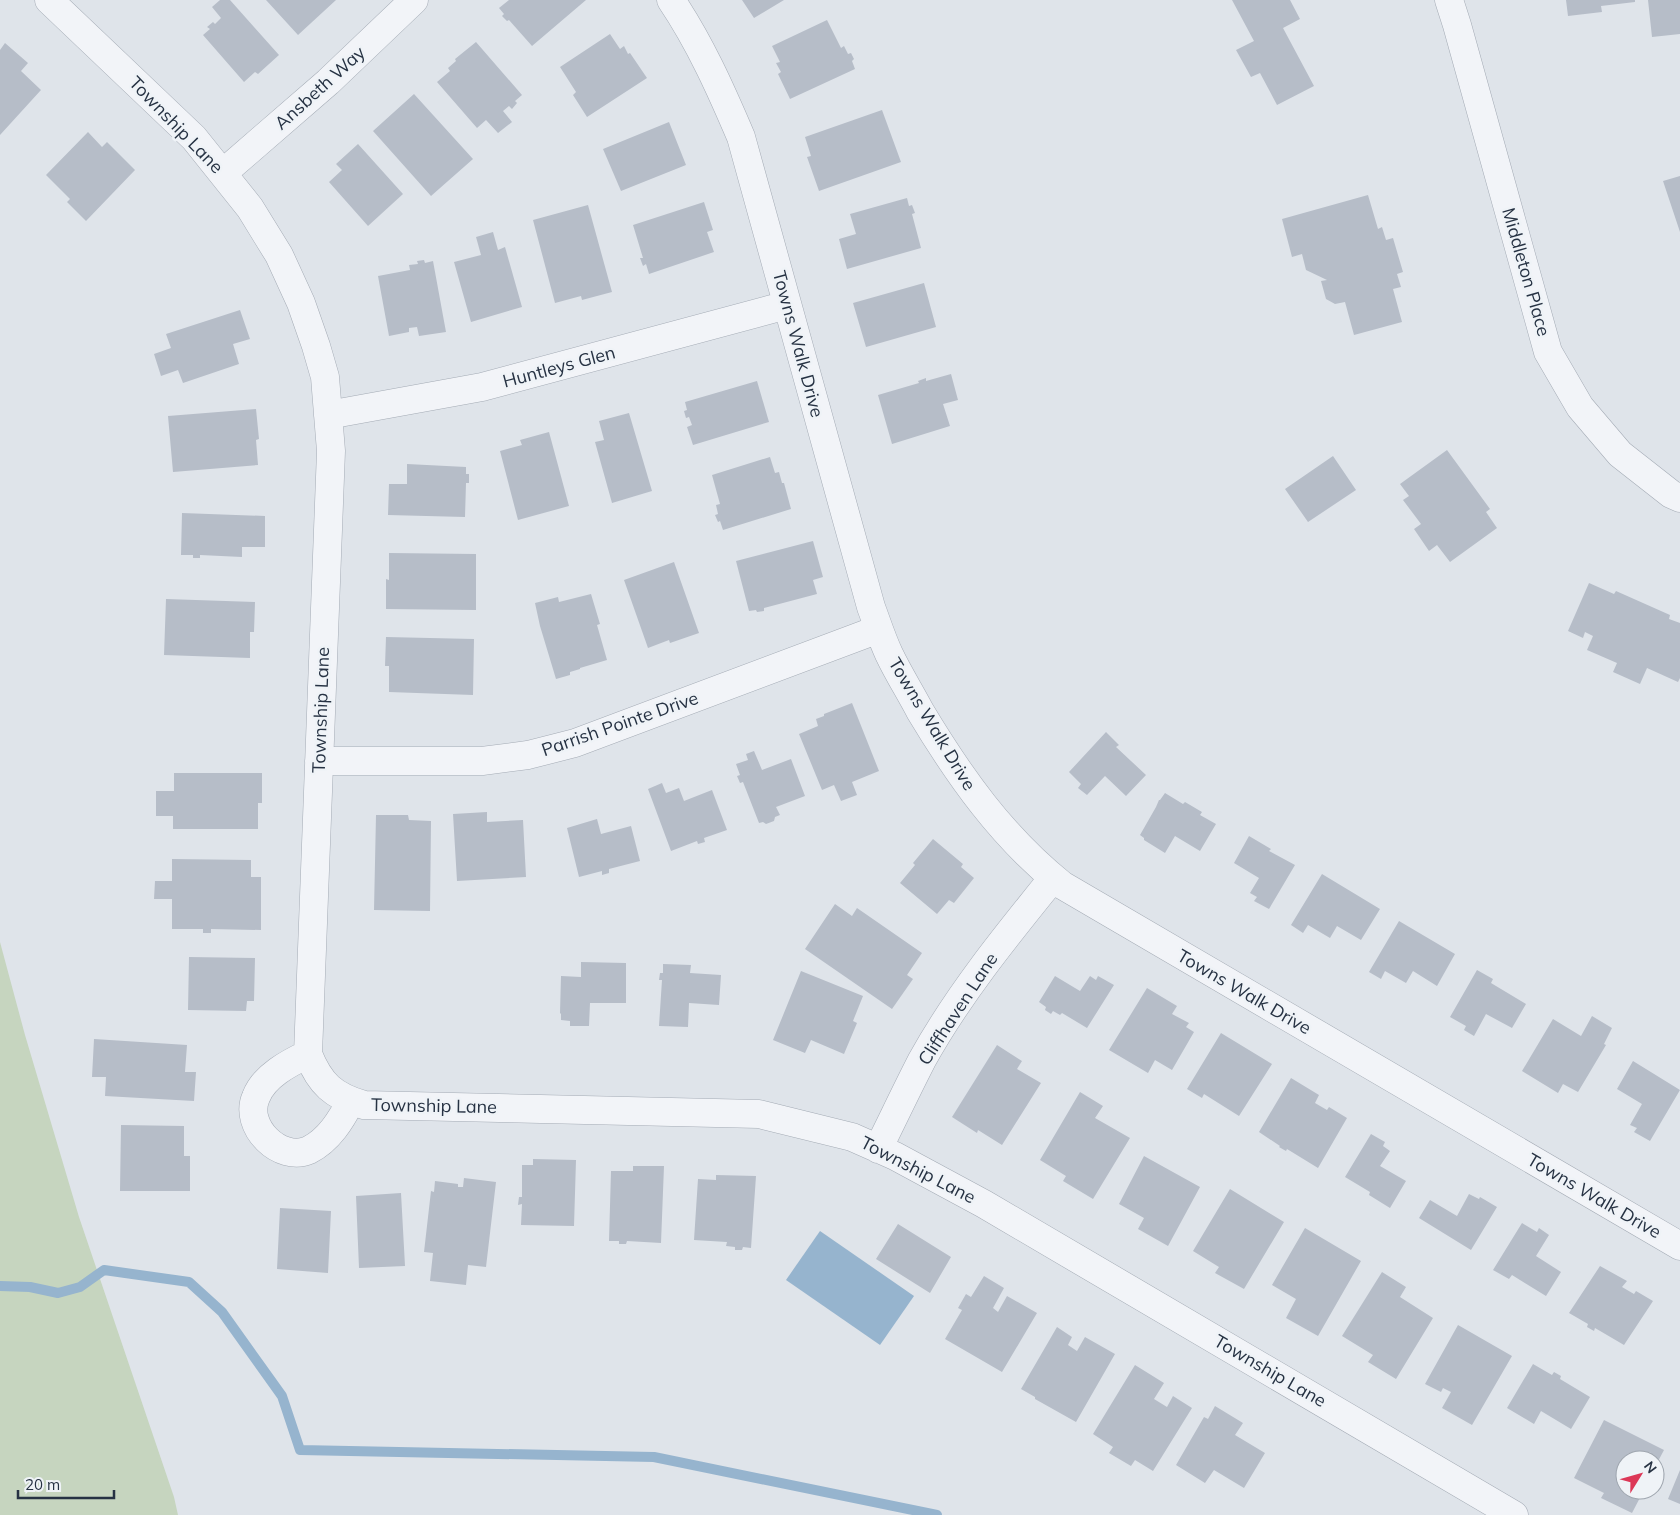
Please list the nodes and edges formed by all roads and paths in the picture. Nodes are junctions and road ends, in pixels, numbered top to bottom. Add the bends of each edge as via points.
1 (49, 0) edge
2 (414, 0) edge
3 (671, 0) edge
4 (1449, 0) edge
5 (223, 174) junction
6 (788, 305) junction
7 (328, 415) junction
8 (1680, 498) edge
9 (879, 630) junction
10 (320, 761) junction
11 (1053, 878) junction
12 (308, 1054) junction
13 (351, 1101) junction
14 (878, 1149) junction
15 (1680, 1246) edge
16 (1514, 1515) edge

1 - 5 street, Township Lane via 194,138
2 - 5 street, Ansbeth Way via 328,82
3 - 6 street, Towns Walk Drive via 716,79 741,137
4 - 8 street, Middleton Place via 1548,352 1580,406 1620,454
5 - 7 street, Township Lane via 250,208 279,255 301,303 324,377
6 - 7 street, Huntleys Glen via 482,387
6 - 9 street, Towns Walk Drive
7 - 10 street, Township Lane via 331,451
9 - 10 street, Parrish Pointe Drive via 575,743 482,761
9 - 11 street, Towns Walk Drive via 888,653 944,752 974,795
10 - 12 street, Township Lane
11 - 14 street, Cliffhaven Lane via 948,1018 922,1060
11 - 15 street, Towns Walk Drive
12 - 13 street, Township Lane via 325,1086
12 - 13 street via 282,1068 255,1098 254,1115 262,1134 275,1147 292,1153 307,1151 331,1132
13 - 14 street, Township Lane via 364,1105 759,1114 852,1137
14 - 16 street, Township Lane via 984,1204

